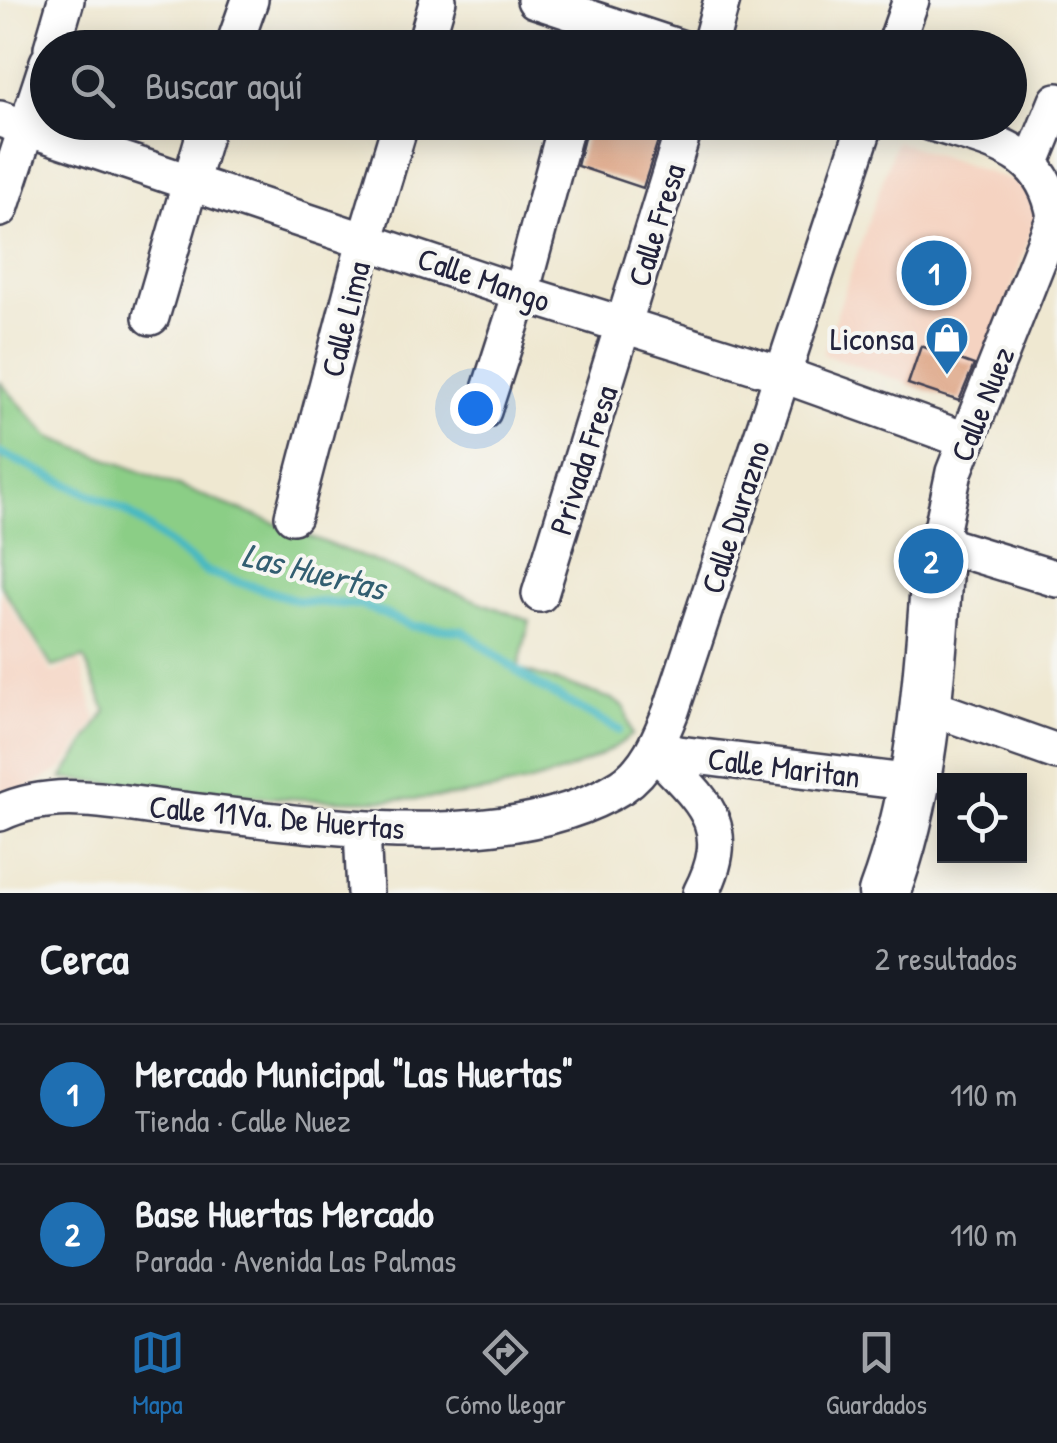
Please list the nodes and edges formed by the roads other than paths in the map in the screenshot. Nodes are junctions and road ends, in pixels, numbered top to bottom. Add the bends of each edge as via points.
1 (66, 0) edge
2 (250, 0) edge
3 (438, 0) edge
4 (535, 0) edge
5 (722, 0) edge
6 (911, 0) edge
7 (595, 23) edge
8 (57, 30) edge
9 (240, 30) edge
10 (429, 30) edge
11 (714, 30) edge
12 (900, 30) edge
13 (30, 95) edge
14 (1057, 101) edge
15 (14, 124) edge
16 (62, 140) edge
17 (202, 140) edge
18 (396, 140) edge
19 (561, 140) edge
20 (681, 140) edge
21 (860, 140) edge
22 (985, 140) edge
23 (1032, 162) junction
24 (188, 182) junction
25 (0, 208) edge
26 (366, 238) junction
27 (1053, 239) edge
28 (521, 293) junction
29 (152, 317) dead end
30 (625, 326) junction
31 (782, 374) junction
32 (483, 411) dead end
33 (968, 441) junction
34 (293, 516) dead end
35 (939, 544) junction
36 (1057, 579) edge
37 (540, 594) dead end
38 (926, 706) junction
39 (655, 751) junction
40 (1057, 752) edge
41 (914, 784) junction
42 (0, 813) edge
43 (362, 830) junction
44 (365, 893) edge
45 (701, 893) edge
46 (884, 893) edge

1 - 8 street
2 - 9 street
3 - 10 street
4 - 7 street
5 - 11 street
6 - 12 street
13 - 15 street
14 - 23 street
15 - 25 street
16 - 24 street, Calle Mango
17 - 24 street
18 - 26 street, Calle Lima
19 - 28 street
20 - 30 street, Calle Fresa
21 - 31 street, Calle Durazno
22 - 23 street
23 - 27 street, Calle Nuez via 1052,193
24 - 26 street, Calle Mango
24 - 29 street
26 - 28 street, Calle Mango
26 - 34 street, Calle Lima
27 - 33 street, Calle Nuez
28 - 30 street, Calle Mango
28 - 32 street
30 - 31 street, Calle Mango
30 - 37 street, Privada Fresa
31 - 33 street, Calle Mango
31 - 39 street, Calle Durazno
33 - 35 street, Calle Nuez via 946,497
35 - 36 street
35 - 38 street
38 - 40 street
38 - 41 street
39 - 41 street, Calle Maritan
39 - 43 street, Calle 11Va. De Huertas via 624,785 564,810 451,828
39 - 45 street via 706,805 718,834 717,863
41 - 46 street
42 - 43 street, Calle 11Va. De Huertas via 57,796
43 - 44 street

